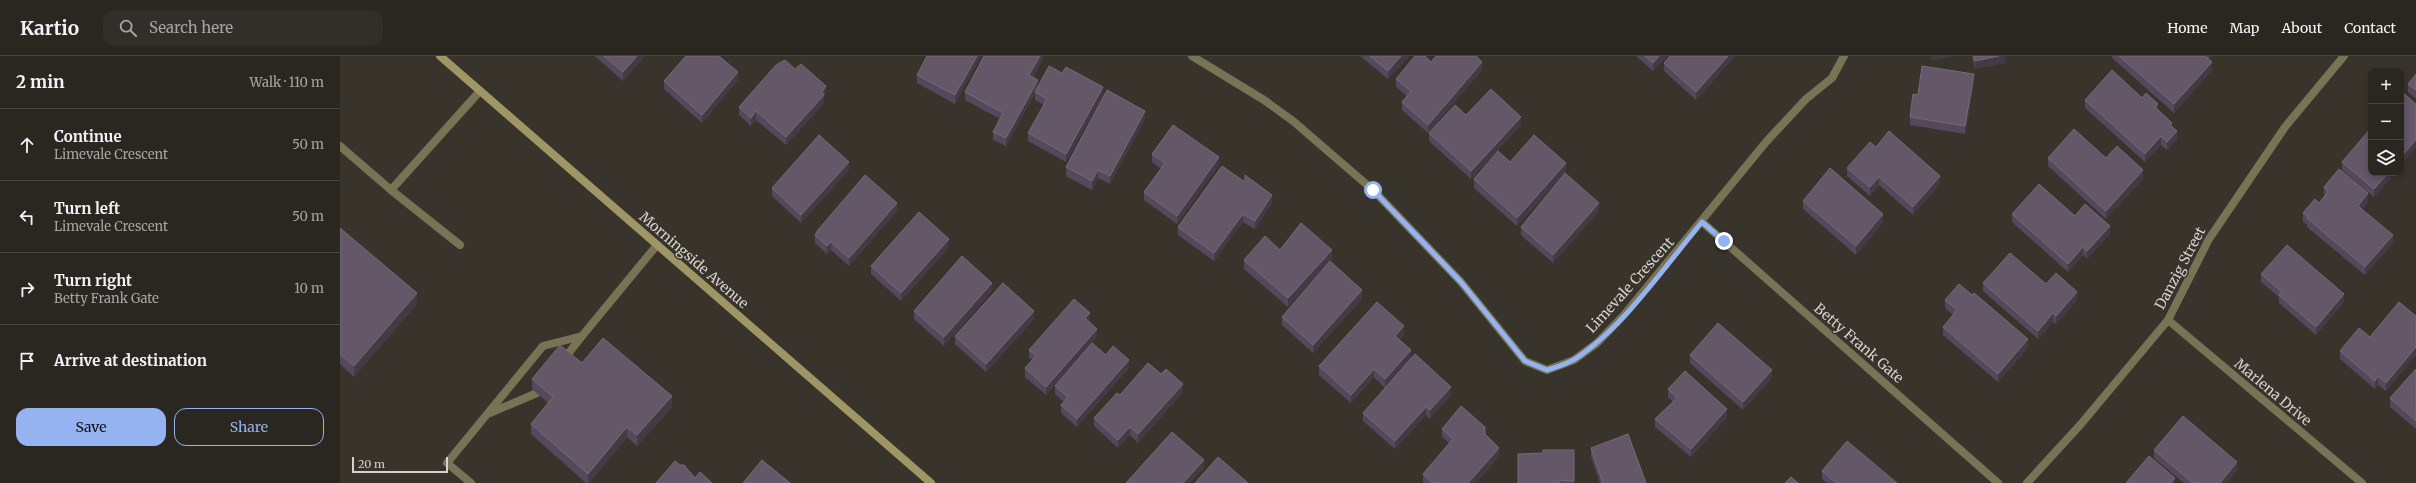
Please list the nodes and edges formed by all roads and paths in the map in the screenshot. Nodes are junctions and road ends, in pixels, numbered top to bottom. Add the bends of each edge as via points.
1 (440, 56) edge
2 (1192, 56) edge
3 (1844, 56) edge
4 (2344, 56) edge
5 (480, 91) junction
6 (340, 146) edge
7 (391, 190) junction
8 (1702, 222) junction
9 (460, 245) dead end
10 (657, 245) junction
11 (2168, 320) junction
12 (582, 336) junction
13 (564, 359) edge
14 (537, 393) edge
15 (488, 414) junction
16 (472, 483) edge
17 (931, 483) edge
18 (1998, 483) edge
19 (2027, 483) edge
20 (2362, 483) edge

1 - 5 main road, Morningside Avenue
2 - 8 street, Limevale Crescent via 1293,121 1373,190 1461,282 1525,361 1547,370 1574,360 1598,343
3 - 8 street, Limevale Crescent via 1832,78 1806,99 1766,142
4 - 11 street, Danzig Street via 2285,127 2209,239
5 - 7 street
5 - 10 main road, Morningside Avenue
6 - 7 street
7 - 9 street
8 - 18 street, Betty Frank Gate
10 - 12 street
10 - 17 main road, Morningside Avenue
11 - 19 street, Danzig Street via 2081,424
11 - 20 street, Marlena Drive
12 - 13 street
12 - 15 street via 543,346
14 - 15 street
15 - 16 street via 447,463

